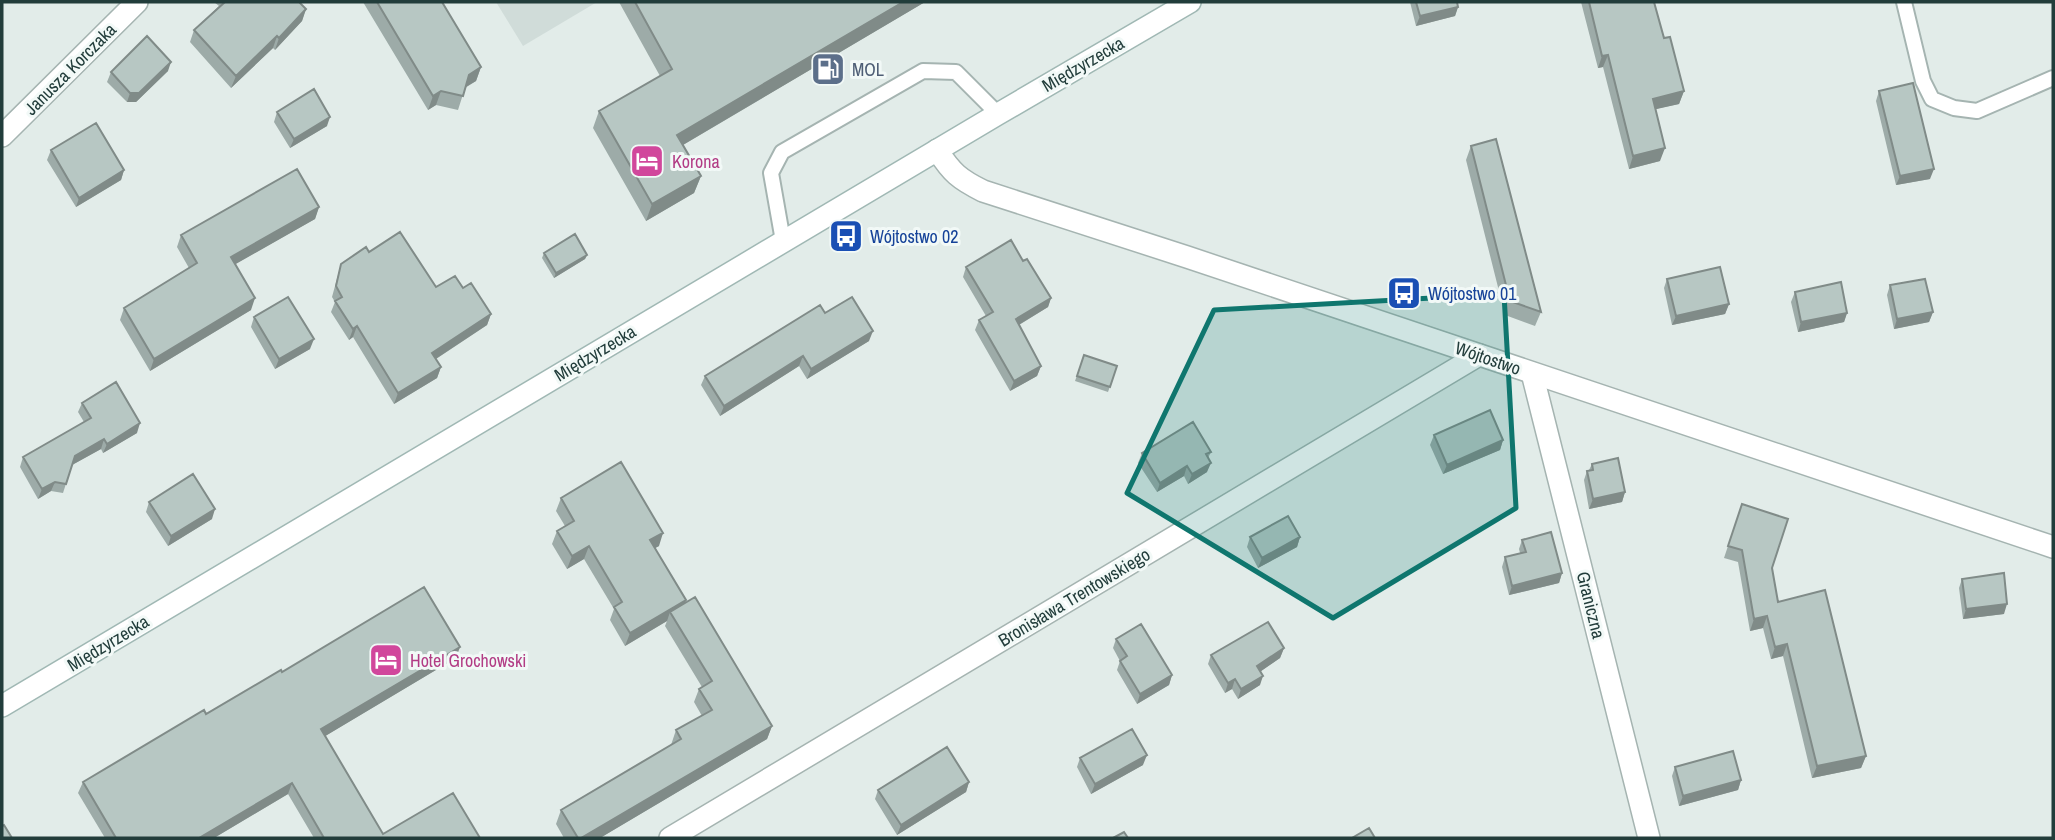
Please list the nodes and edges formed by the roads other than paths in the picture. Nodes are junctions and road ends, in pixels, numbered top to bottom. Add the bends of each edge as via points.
1 (137, 2) edge
2 (1191, 2) edge
3 (1904, 2) edge
4 (2053, 78) edge
5 (998, 114) junction
6 (2, 136) edge
7 (937, 150) junction
8 (783, 242) junction
9 (1479, 355) junction
10 (1532, 373) junction
11 (2053, 547) edge
12 (2, 706) edge
13 (670, 838) edge
14 (1649, 838) edge

1 - 6 street, Janusza Korczaka
2 - 5 street, Międzyrzecka
3 - 4 lane via 1923,81 1933,99 1977,111
5 - 7 street, Międzyrzecka
5 - 8 lane via 956,72 923,71 782,152 771,173
7 - 8 street, Międzyrzecka
7 - 9 street, Wójtostwo via 963,181 983,191
8 - 12 street, Międzyrzecka
9 - 10 street, Wójtostwo
9 - 13 street, Bronisława Trentowskiego
10 - 11 street, Wójtostwo
10 - 14 street, Graniczna

